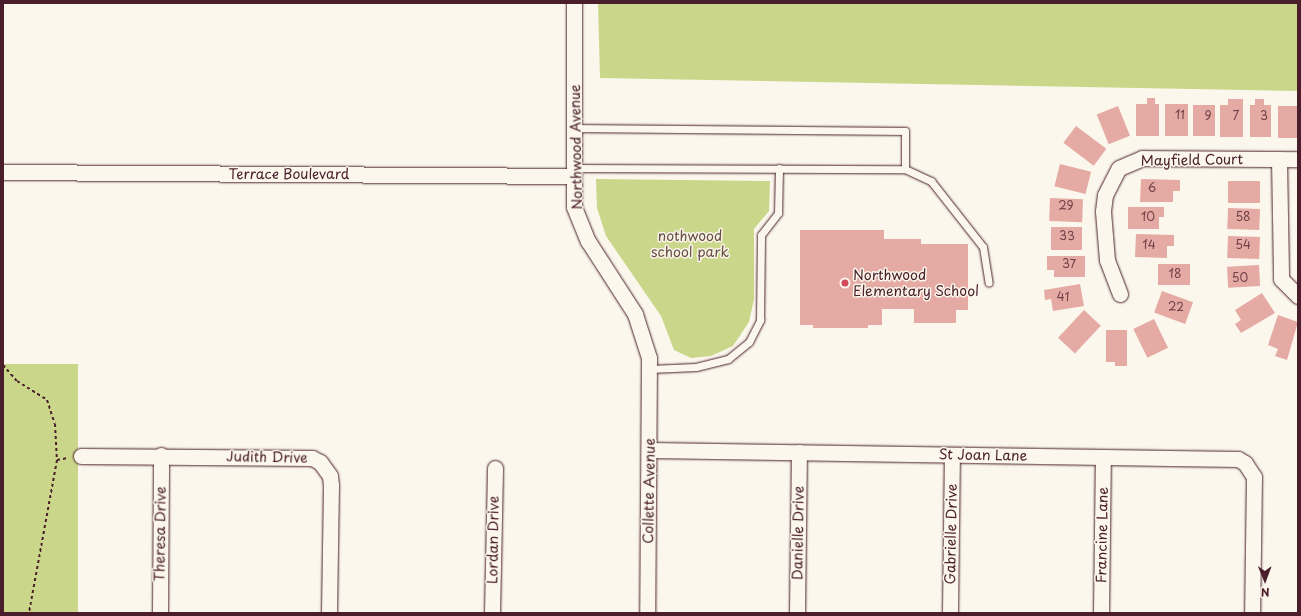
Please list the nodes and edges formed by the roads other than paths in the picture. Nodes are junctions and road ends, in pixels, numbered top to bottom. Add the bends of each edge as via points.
1 (574, 3) edge
2 (574, 128) junction
3 (1280, 159) junction
4 (1298, 159) edge
5 (780, 168) junction
6 (906, 169) junction
7 (3, 172) edge
8 (574, 172) junction
9 (989, 283) dead end
10 (1120, 294) dead end
11 (1298, 296) edge
12 (650, 369) junction
13 (650, 450) junction
14 (799, 452) junction
15 (161, 455) junction
16 (952, 455) junction
17 (81, 456) dead end
18 (1103, 457) junction
19 (495, 468) dead end
20 (160, 613) edge
21 (329, 613) edge
22 (492, 613) edge
23 (647, 613) edge
24 (797, 613) edge
25 (950, 613) edge
26 (1101, 613) edge
27 (1252, 613) edge

1 - 2 street, Northwood Avenue
2 - 6 lane via 905,131
2 - 8 street, Northwood Avenue
3 - 4 street, Mayfield Court
3 - 10 street, Mayfield Court via 1142,158 1120,168 1105,195 1103,211 1107,260
3 - 11 street via 1281,279
5 - 6 lane
5 - 8 lane
5 - 12 lane via 778,214 761,235 760,320 749,342 728,359 696,367
6 - 9 lane via 931,181 983,247
7 - 8 street, Terrace Boulevard
8 - 12 street, Northwood Avenue via 574,207 581,227 635,314 646,342
12 - 13 street, Collette Avenue
13 - 14 street, St Joan Lane
13 - 23 street, Collette Avenue
14 - 16 street, St Joan Lane
14 - 24 street, Danielle Drive
15 - 17 street, Judith Drive
15 - 20 street, Theresa Drive
15 - 21 street, Judith Drive via 312,458 320,462 330,476 331,485
16 - 18 street, St Joan Lane
16 - 25 street, Gabrielle Drive
18 - 26 street, Francine Lane
18 - 27 street, St Joan Lane via 1238,459 1245,463 1254,478
19 - 22 street, Lordan Drive

